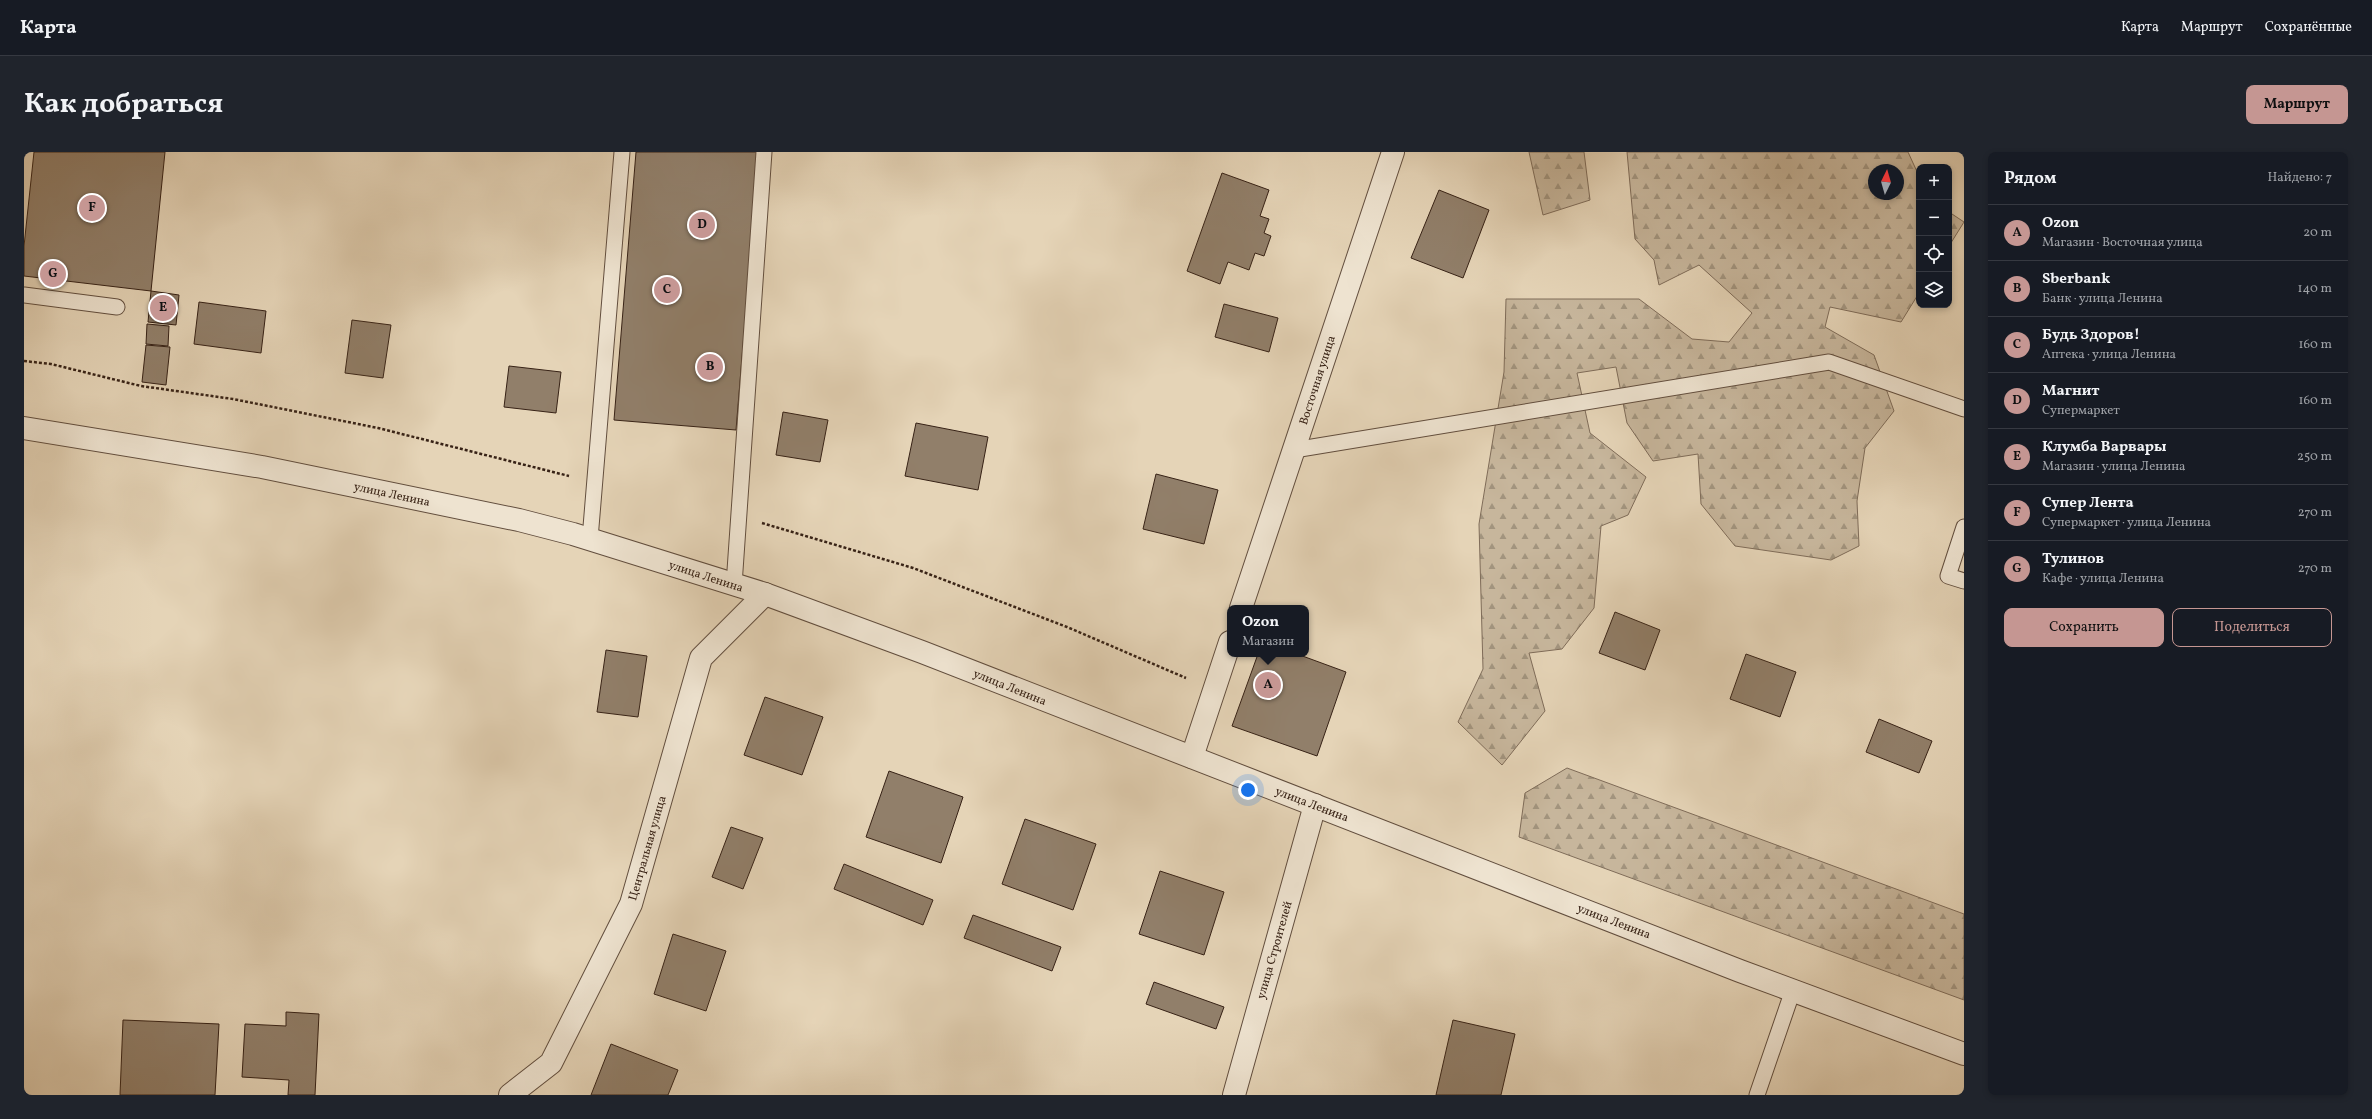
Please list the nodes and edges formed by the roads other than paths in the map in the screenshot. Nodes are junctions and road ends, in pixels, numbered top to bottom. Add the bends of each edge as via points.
1 (622, 152) edge
2 (764, 152) edge
3 (1393, 152) edge
4 (24, 295) edge
5 (117, 307) dead end
6 (1964, 409) edge
7 (24, 428) edge
8 (1294, 450) junction
9 (1964, 527) edge
10 (590, 539) junction
11 (1964, 581) edge
12 (734, 585) junction
13 (766, 594) junction
14 (1242, 605) edge
15 (1227, 651) edge
16 (1192, 757) junction
17 (1315, 805) junction
18 (1793, 990) junction
19 (1964, 1054) edge
20 (510, 1095) edge
21 (1234, 1095) edge
22 (1757, 1095) edge

1 - 10 lane
2 - 12 lane
3 - 8 street, Восточная улица
4 - 5 lane
6 - 8 lane via 1829,362
7 - 10 street, улица Ленина via 262,467 519,520
8 - 14 street, Восточная улица
9 - 11 lane via 1948,576
10 - 12 street, улица Ленина
12 - 13 street, улица Ленина
13 - 16 street, улица Ленина
13 - 20 street, Центральная улица via 701,658 631,904 551,1063
15 - 16 street
16 - 17 street, улица Ленина
17 - 18 street, улица Ленина
17 - 21 street, улица Строителей
18 - 19 street, улица Ленина
18 - 22 lane

